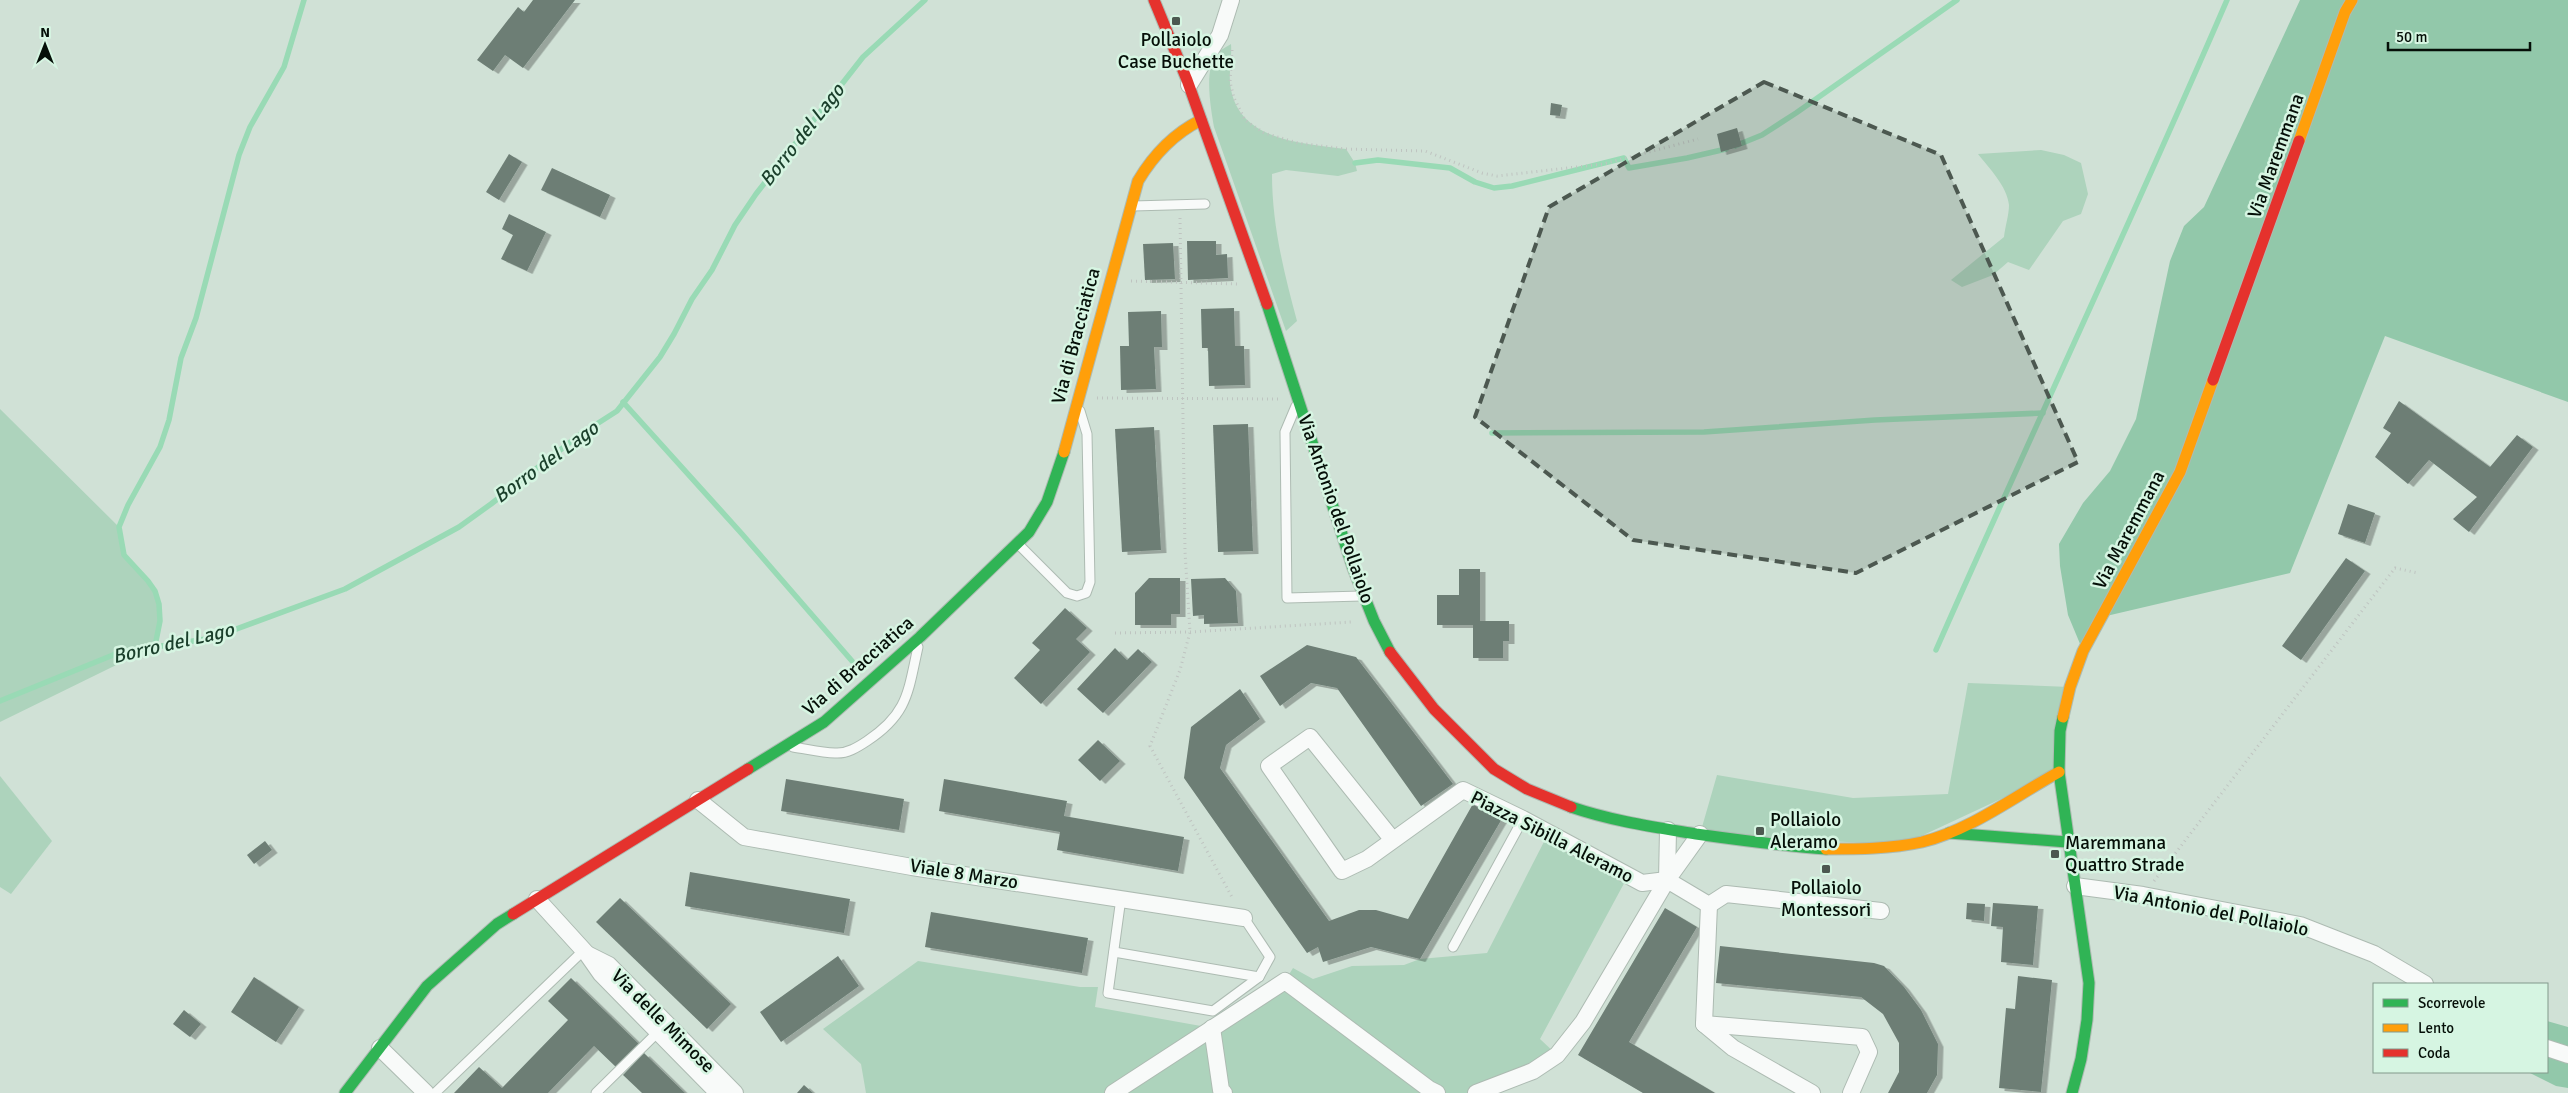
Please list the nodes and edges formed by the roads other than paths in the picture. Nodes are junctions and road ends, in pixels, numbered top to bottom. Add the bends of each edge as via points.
1 (1154, 0) edge
2 (1231, 0) edge
3 (2352, 0) edge
4 (1189, 85) junction
5 (1201, 120) junction
6 (1205, 204) dead end
7 (1130, 206) junction
8 (1077, 397) junction
9 (1298, 399) junction
10 (1017, 543) junction
11 (1364, 596) junction
12 (920, 637) junction
13 (786, 746) junction
14 (2059, 772) junction
15 (698, 800) junction
16 (1523, 818) junction
17 (1668, 830) junction
18 (1948, 833) junction
19 (1700, 834) junction
20 (1392, 839) junction
21 (2067, 842) junction
22 (1667, 880) junction
23 (2075, 886) junction
24 (1121, 898) junction
25 (537, 899) junction
26 (1709, 905) junction
27 (1881, 911) dead end
28 (1244, 918) joint
29 (1453, 947) dead end
30 (585, 952) junction
31 (1114, 952) junction
32 (1259, 977) junction
33 (2423, 983) edge
34 (1704, 1024) junction
35 (662, 1028) junction
36 (1212, 1028) junction
37 (380, 1048) junction
38 (2548, 1048) edge
39 (2568, 1055) edge
40 (345, 1093) edge
41 (426, 1093) edge
42 (435, 1093) edge
43 (596, 1093) edge
44 (718, 1093) edge
45 (735, 1093) edge
46 (1113, 1093) edge
47 (1224, 1093) edge
48 (1437, 1093) edge
49 (1476, 1093) edge
50 (1812, 1093) edge
51 (1851, 1093) edge
52 (2072, 1093) edge

1 - 4 street, Via Antonio del Pollaiolo
2 - 4 street via 1220,35
3 - 14 street, Via Maremmana via 2180,472 2083,651 2070,687 2060,731
4 - 5 street, Via Antonio del Pollaiolo
5 - 7 street, Via di Bracciatica via 1184,128 1149,162 1138,181
5 - 9 street, Via Antonio del Pollaiolo
6 - 7 lane
7 - 8 street, Via di Bracciatica
8 - 10 street, Via di Bracciatica via 1063,455 1046,502 1029,532
8 - 10 lane via 1087,434 1090,582 1086,593 1077,596 1067,593
9 - 11 street, Via Antonio del Pollaiolo
9 - 11 lane via 1285,432 1287,598
10 - 12 street, Via di Bracciatica
11 - 17 street, Via Antonio del Pollaiolo via 1391,652 1415,688 1504,776 1548,799 1619,820
12 - 13 street, Via di Bracciatica via 824,722
12 - 13 lane via 907,698 898,715 879,733 855,749 837,754
13 - 15 street, Via di Bracciatica
14 - 18 street, Via Antonio del Pollaiolo
14 - 21 street, Via Maremmana
15 - 24 street, Viale 8 Marzo via 744,837 912,867
15 - 25 street, Via di Bracciatica
16 - 20 street, Piazza Sibilla Aleramo via 1463,790
16 - 22 street, Piazza Sibilla Aleramo via 1642,883
16 - 29 lane
17 - 19 street, Via Antonio del Pollaiolo
17 - 22 street
18 - 19 street, Via Antonio del Pollaiolo via 1902,845 1866,849 1827,849
18 - 21 street, Via Antonio del Pollaiolo
19 - 22 street
20 - 20 street, Piazza Sibilla Aleramo via 1367,859 1342,871 1269,766 1310,737
21 - 23 street, Via Maremmana
22 - 26 street
22 - 49 street via 1583,1022 1557,1055 1533,1071
23 - 33 street, Via Antonio del Pollaiolo via 2143,895 2300,926 2374,954
23 - 52 street, Via Maremmana via 2089,983 2087,1020
24 - 28 street, Viale 8 Marzo
24 - 31 lane
25 - 30 street, Via delle Mimose
25 - 37 street, Via di Bracciatica via 497,924 427,986
26 - 27 street via 1726,894
26 - 34 street
28 - 32 lane via 1270,957
30 - 35 street, Via delle Mimose via 600,974
30 - 42 lane
31 - 32 lane
31 - 32 lane via 1108,992 1213,1011
34 - 50 street via 1733,1048
34 - 51 street via 1862,1037 1869,1052
35 - 43 lane
35 - 44 street, Via delle Mimose
35 - 45 street, Via delle Mimose
36 - 46 street
36 - 47 street
36 - 48 street via 1285,981
37 - 40 street, Via di Bracciatica
37 - 41 street
38 - 39 street

